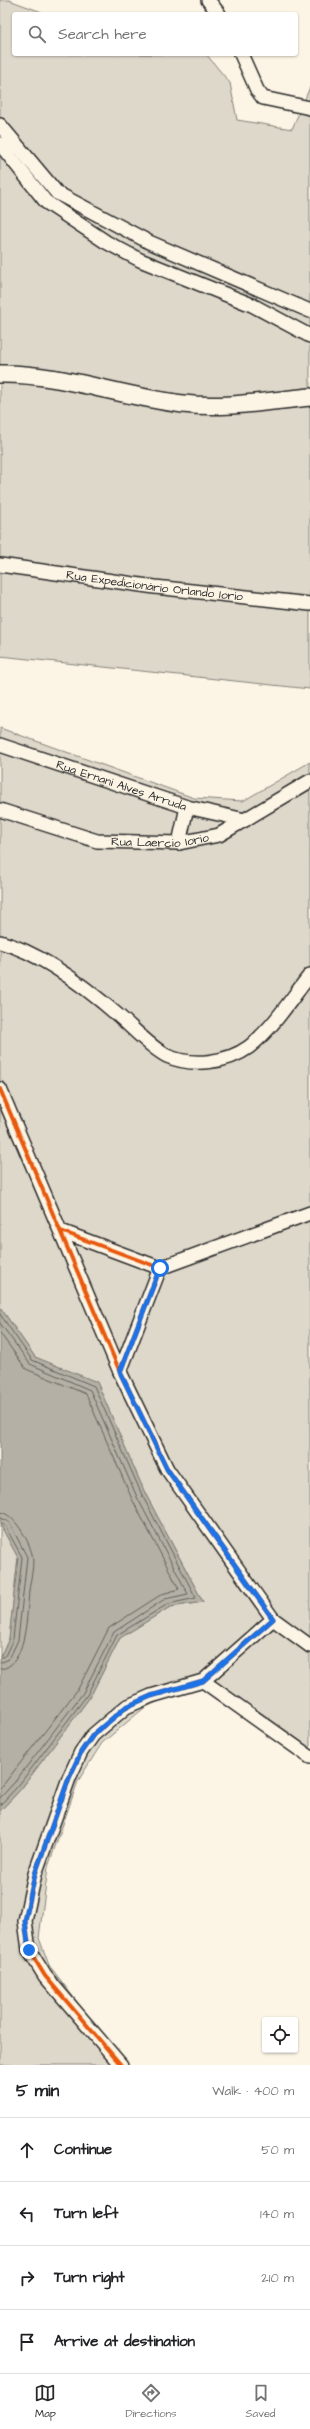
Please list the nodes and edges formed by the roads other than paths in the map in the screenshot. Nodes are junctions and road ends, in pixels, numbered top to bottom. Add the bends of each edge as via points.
1 (208, 0) edge
2 (217, 12) edge
3 (242, 56) edge
4 (310, 108) edge
5 (0, 125) edge
6 (0, 144) edge
7 (310, 311) edge
8 (310, 336) edge
9 (0, 374) edge
10 (310, 397) edge
11 (0, 565) edge
12 (310, 604) edge
13 (0, 745) edge
14 (310, 781) edge
15 (187, 807) junction
16 (0, 810) edge
17 (245, 820) junction
18 (179, 843) junction
19 (0, 942) edge
20 (310, 975) edge
21 (0, 1089) edge
22 (0, 1114) edge
23 (15, 1122) junction
24 (310, 1213) edge
25 (61, 1231) junction
26 (160, 1268) junction
27 (120, 1372) junction
28 (273, 1619) junction
29 (310, 1646) edge
30 (203, 1681) junction
31 (310, 1757) edge
32 (121, 2065) edge

1 - 2 street
3 - 4 street via 263,98
5 - 7 street via 57,193 149,242
6 - 8 street via 46,202 106,242 140,260 252,305
9 - 10 street via 50,378 184,404
11 - 12 street, Rua Expedicionário Orlando Iorio via 155,587
13 - 15 street, Rua Ernani Alves Arruda
14 - 17 street, Rua Laercio Iorio
15 - 17 street, Rua Ernani Alves Arruda
15 - 18 street
16 - 18 street, Rua Laercio Iorio via 97,841
17 - 18 street, Rua Laercio Iorio via 219,835
19 - 20 street via 31,955 75,982 162,1052 186,1061 222,1059 248,1048
21 - 23 street
22 - 23 street
23 - 25 street
24 - 26 street
25 - 26 street
25 - 27 street
26 - 27 street
27 - 28 street via 167,1469
28 - 29 street
28 - 30 street
30 - 31 street
30 - 32 street via 151,1696 126,1707 93,1735 81,1752 69,1778 28,1901 26,1937 36,1963

